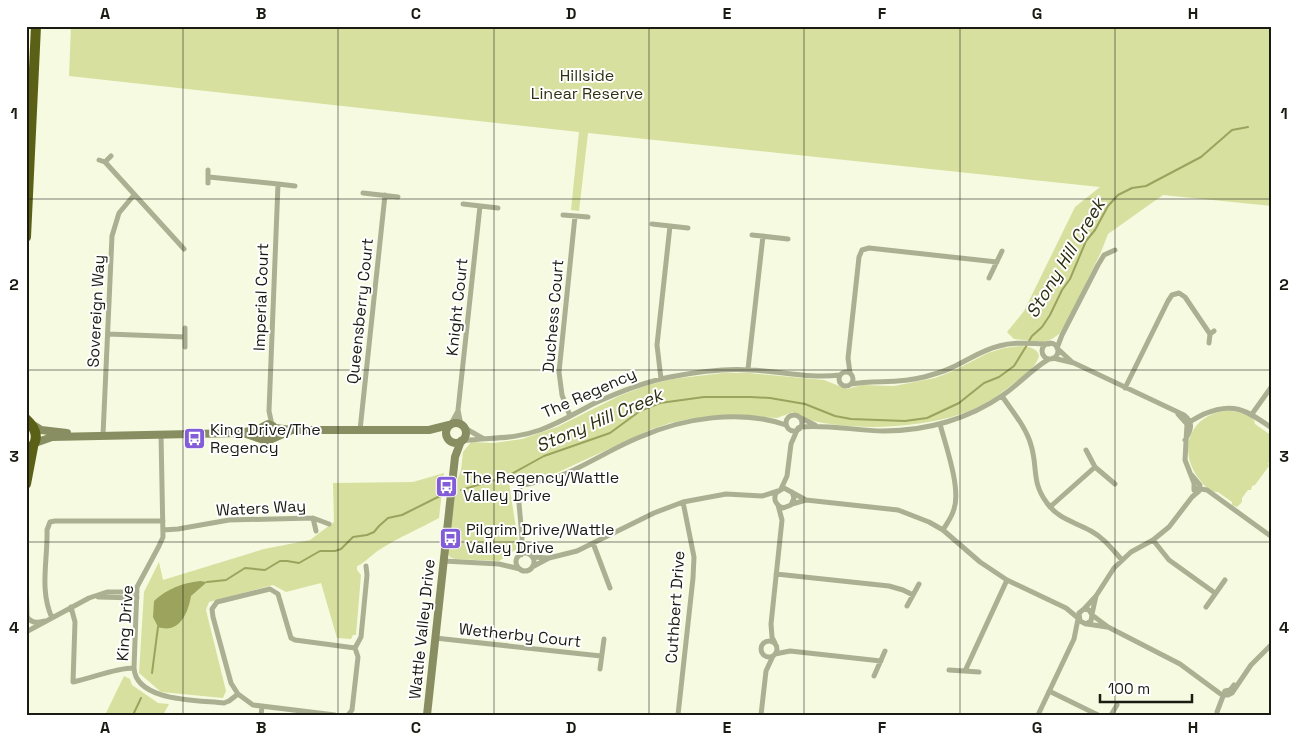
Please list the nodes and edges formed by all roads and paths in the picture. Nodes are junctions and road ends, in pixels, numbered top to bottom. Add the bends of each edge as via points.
1 (36, 26) edge
2 (110, 156) dead end
3 (99, 160) dead end
4 (105, 162) junction
5 (208, 170) dead end
6 (278, 184) junction
7 (294, 186) dead end
8 (362, 193) dead end
9 (134, 195) junction
10 (385, 196) junction
11 (398, 197) dead end
12 (463, 204) dead end
13 (480, 206) junction
14 (498, 208) dead end
15 (564, 215) dead end
16 (575, 216) junction
17 (588, 218) dead end
18 (652, 224) dead end
19 (670, 226) junction
20 (688, 228) dead end
21 (752, 235) dead end
22 (763, 236) junction
23 (26, 237) edge
24 (788, 239) dead end
25 (184, 249) dead end
26 (1115, 250) dead end
27 (1002, 251) dead end
28 (997, 262) junction
29 (989, 278) dead end
30 (185, 328) dead end
31 (108, 334) junction
32 (1062, 335) junction
33 (185, 337) junction
34 (1209, 343) dead end
35 (1031, 344) junction
36 (1049, 344) junction
37 (184, 347) dead end
38 (1057, 348) junction
39 (1043, 353) junction
40 (848, 358) junction
41 (1051, 359) junction
42 (1074, 363) junction
43 (748, 369) junction
44 (1034, 369) junction
45 (842, 374) junction
46 (851, 374) junction
47 (824, 377) junction
48 (661, 379) junction
49 (866, 381) junction
50 (840, 384) junction
51 (852, 384) junction
52 (1272, 386) edge
53 (1125, 388) junction
54 (1002, 396) junction
55 (458, 410) junction
56 (268, 411) junction
57 (1252, 414) junction
58 (570, 416) junction
59 (788, 417) junction
60 (799, 418) junction
61 (28, 421) edge
62 (774, 421) junction
63 (1189, 423) junction
64 (940, 424) junction
65 (450, 425) junction
66 (816, 425) junction
67 (273, 426) junction
68 (462, 426) junction
69 (787, 426) junction
70 (262, 427) junction
71 (799, 428) junction
72 (1272, 428) edge
73 (292, 430) junction
74 (360, 430) junction
75 (430, 430) junction
76 (238, 433) junction
77 (161, 434) junction
78 (71, 435) junction
79 (103, 435) junction
80 (274, 438) junction
81 (263, 439) junction
82 (484, 439) junction
83 (448, 440) junction
84 (461, 441) junction
85 (792, 444) junction
86 (31, 447) edge
87 (1086, 450) dead end
88 (455, 457) junction
89 (1095, 467) junction
90 (787, 476) junction
91 (26, 484) edge
92 (1114, 484) dead end
93 (1198, 489) junction
94 (779, 490) junction
95 (791, 491) junction
96 (762, 496) junction
97 (806, 500) junction
98 (683, 502) junction
99 (777, 504) junction
100 (791, 505) junction
101 (1050, 507) junction
102 (313, 518) junction
103 (782, 520) junction
104 (163, 521) junction
105 (329, 524) dead end
106 (163, 530) junction
107 (944, 530) junction
108 (316, 531) dead end
109 (522, 537) junction
110 (1272, 537) edge
111 (1153, 540) junction
112 (593, 544) junction
113 (531, 556) junction
114 (519, 557) junction
115 (549, 558) junction
116 (1122, 560) junction
117 (444, 561) junction
118 (500, 564) junction
119 (366, 566) dead end
120 (534, 566) junction
121 (26, 569) edge
122 (520, 569) junction
123 (776, 574) junction
124 (1007, 580) junction
125 (1225, 580) dead end
126 (919, 584) dead end
127 (610, 588) dead end
128 (1215, 593) junction
129 (913, 594) junction
130 (137, 595) junction
131 (1096, 596) junction
132 (907, 606) dead end
133 (71, 607) junction
134 (1206, 607) dead end
135 (1066, 608) junction
136 (1083, 610) junction
137 (1092, 614) junction
138 (52, 618) junction
139 (1078, 618) junction
140 (45, 621) junction
141 (771, 624) junction
142 (1087, 624) junction
143 (1108, 627) junction
144 (26, 632) edge
145 (435, 638) junction
146 (604, 639) dead end
147 (1074, 639) junction
148 (764, 642) junction
149 (1272, 644) edge
150 (776, 645) junction
151 (355, 648) junction
152 (790, 651) junction
153 (886, 651) dead end
154 (763, 654) junction
155 (774, 655) junction
156 (602, 656) junction
157 (880, 661) junction
158 (134, 668) junction
159 (600, 669) dead end
160 (948, 670) dead end
161 (766, 671) junction
162 (965, 671) junction
163 (979, 672) dead end
164 (874, 676) dead end
165 (1049, 691) junction
166 (238, 694) junction
167 (1224, 694) junction
168 (1117, 705) dead end
169 (262, 707) junction
170 (1216, 714) edge
171 (262, 715) edge
172 (334, 715) edge
173 (348, 715) edge
174 (427, 715) edge
175 (678, 715) edge
176 (762, 715) edge
177 (1038, 715) edge
178 (1098, 715) edge
179 (1111, 715) edge

1 - 23 highway
2 - 4 street
3 - 4 street
4 - 9 street
5 - 6 street via 208,180
6 - 7 street
6 - 56 street, Imperial Court
8 - 10 street
9 - 25 street
9 - 31 street, Sovereign Way via 122,209 113,230
10 - 11 street
10 - 74 street, Queensberry Court
12 - 13 street
13 - 14 street
13 - 55 street, Knight Court
15 - 16 street
16 - 17 street
16 - 58 street, Duchess Court via 559,372 562,396
18 - 19 street
19 - 20 street
19 - 48 street via 657,345
21 - 22 street
22 - 24 street
22 - 43 street
26 - 32 street via 1101,259
27 - 28 street
28 - 29 street
28 - 40 street via 869,248 862,250
30 - 33 street
31 - 33 street
31 - 79 street, Sovereign Way
32 - 36 street
32 - 38 street
33 - 37 street
34 - 53 street via 1212,333 1185,297 1179,293 1172,295
35 - 36 street
35 - 39 street
35 - 49 street via 1012,343 986,350 926,377 900,382
36 - 38 street
36 - 39 street
38 - 41 street via 1057,356
38 - 42 street
39 - 41 street
39 - 44 street
40 - 45 street
40 - 46 street
41 - 42 street
41 - 44 street
42 - 53 street
43 - 47 street, The Regency
43 - 48 street, The Regency
44 - 54 street
45 - 46 street
45 - 47 street, The Regency
45 - 50 street
46 - 49 street
46 - 51 street
47 - 50 street, The Regency
48 - 58 street, The Regency via 618,393
49 - 51 street
50 - 51 street
52 - 57 street
53 - 63 street via 1176,412
54 - 64 street via 979,410
54 - 101 street via 1029,438 1038,486
55 - 65 street, Knight Court
55 - 68 street, Knight Court
56 - 67 street, Imperial Court
56 - 70 street, Imperial Court
57 - 63 street via 1225,407 1214,409
57 - 72 street
58 - 82 street, The Regency via 523,436
59 - 60 street via 795,415
59 - 62 street
59 - 69 street
60 - 66 street
60 - 71 street
61 - 78 street via 46,431
61 - 86 highway via 36,434
62 - 69 street
62 - 109 street via 715,418 677,425 641,436 566,473 523,485 518,492
63 - 93 street via 1185,460
64 - 66 street via 920,429 883,431
64 - 107 street via 956,492 954,508
65 - 68 street
65 - 75 street
65 - 83 street via 446,433
66 - 71 street
67 - 70 street
67 - 73 street
67 - 80 street
68 - 82 street
68 - 84 street via 465,436
69 - 71 street via 791,430
69 - 85 street
70 - 76 street
70 - 81 street via 260,434
71 - 85 street
73 - 74 street
73 - 80 street
74 - 75 street
75 - 83 street
76 - 77 street
76 - 81 street
77 - 79 street
77 - 104 street, King Drive
78 - 79 street
78 - 86 street via 52,437
80 - 81 street
82 - 84 street, The Regency
83 - 84 street
83 - 88 street, Wattle Valley Drive
84 - 88 street, Wattle Valley Drive
85 - 90 street
86 - 91 highway
87 - 89 street
88 - 117 street, Wattle Valley Drive
89 - 92 street
89 - 101 street
90 - 94 street
90 - 95 street
93 - 110 street via 1207,490
93 - 111 street via 1174,522
94 - 95 street
94 - 96 street
94 - 99 street via 775,498
95 - 97 street
95 - 100 street via 794,498
96 - 98 street via 726,494
96 - 99 street
97 - 100 street
97 - 107 street via 898,510
98 - 112 street
98 - 175 street, Cuthbert Drive via 694,557
99 - 100 street via 783,508
99 - 103 street
100 - 103 street
101 - 116 street via 1066,520 1097,534
102 - 105 street, Waters Way
102 - 106 street, Waters Way via 229,520
102 - 108 street
103 - 123 street
104 - 106 street, King Drive
104 - 138 street via 50,522 47,526 44,592
106 - 130 street, King Drive via 162,541 141,579
107 - 124 street via 980,562
109 - 113 street
109 - 114 street
111 - 116 street
111 - 128 street via 1169,560
112 - 115 street
112 - 127 street
113 - 114 street
113 - 115 street
113 - 120 street
114 - 118 street
114 - 122 street via 517,565
115 - 120 street
116 - 131 street via 1108,574
117 - 118 street
117 - 145 street, Wattle Valley Drive
118 - 122 street
119 - 151 street via 360,637
120 - 122 street via 528,571
121 - 140 street via 27,617 35,622
123 - 129 street via 889,586
123 - 141 street
124 - 135 street
124 - 162 street
125 - 128 street
126 - 129 street
128 - 134 street
129 - 132 street
130 - 133 street via 107,592
130 - 158 street, King Drive
131 - 136 street
131 - 137 street
133 - 138 street
133 - 158 street via 75,622 73,682
135 - 136 street
135 - 139 street
136 - 137 street
136 - 139 street
137 - 142 street
137 - 143 street
138 - 140 street
139 - 142 street
139 - 147 street
140 - 144 street
141 - 148 street
141 - 150 street
142 - 143 street
142 - 147 street
143 - 167 street via 1171,658
145 - 156 street, Wetherby Court
145 - 174 street, Wattle Valley Drive
146 - 156 street, Wetherby Court
147 - 165 street
148 - 150 street via 769,640
148 - 154 street via 761,646
149 - 167 street
150 - 152 street
150 - 155 street
151 - 166 street via 291,638 278,594 270,589 217,602 212,609 213,617 231,683
151 - 173 street via 358,657 352,710
152 - 155 street
152 - 157 street
153 - 157 street
154 - 155 street
154 - 161 street
155 - 161 street
156 - 159 street, Wetherby Court
157 - 164 street
158 - 166 street, King Drive via 137,681 159,695 224,703
160 - 162 street
161 - 176 street
162 - 163 street
165 - 177 street
165 - 178 street
166 - 169 street via 247,702
167 - 170 street
168 - 179 street
169 - 171 street
169 - 172 street

